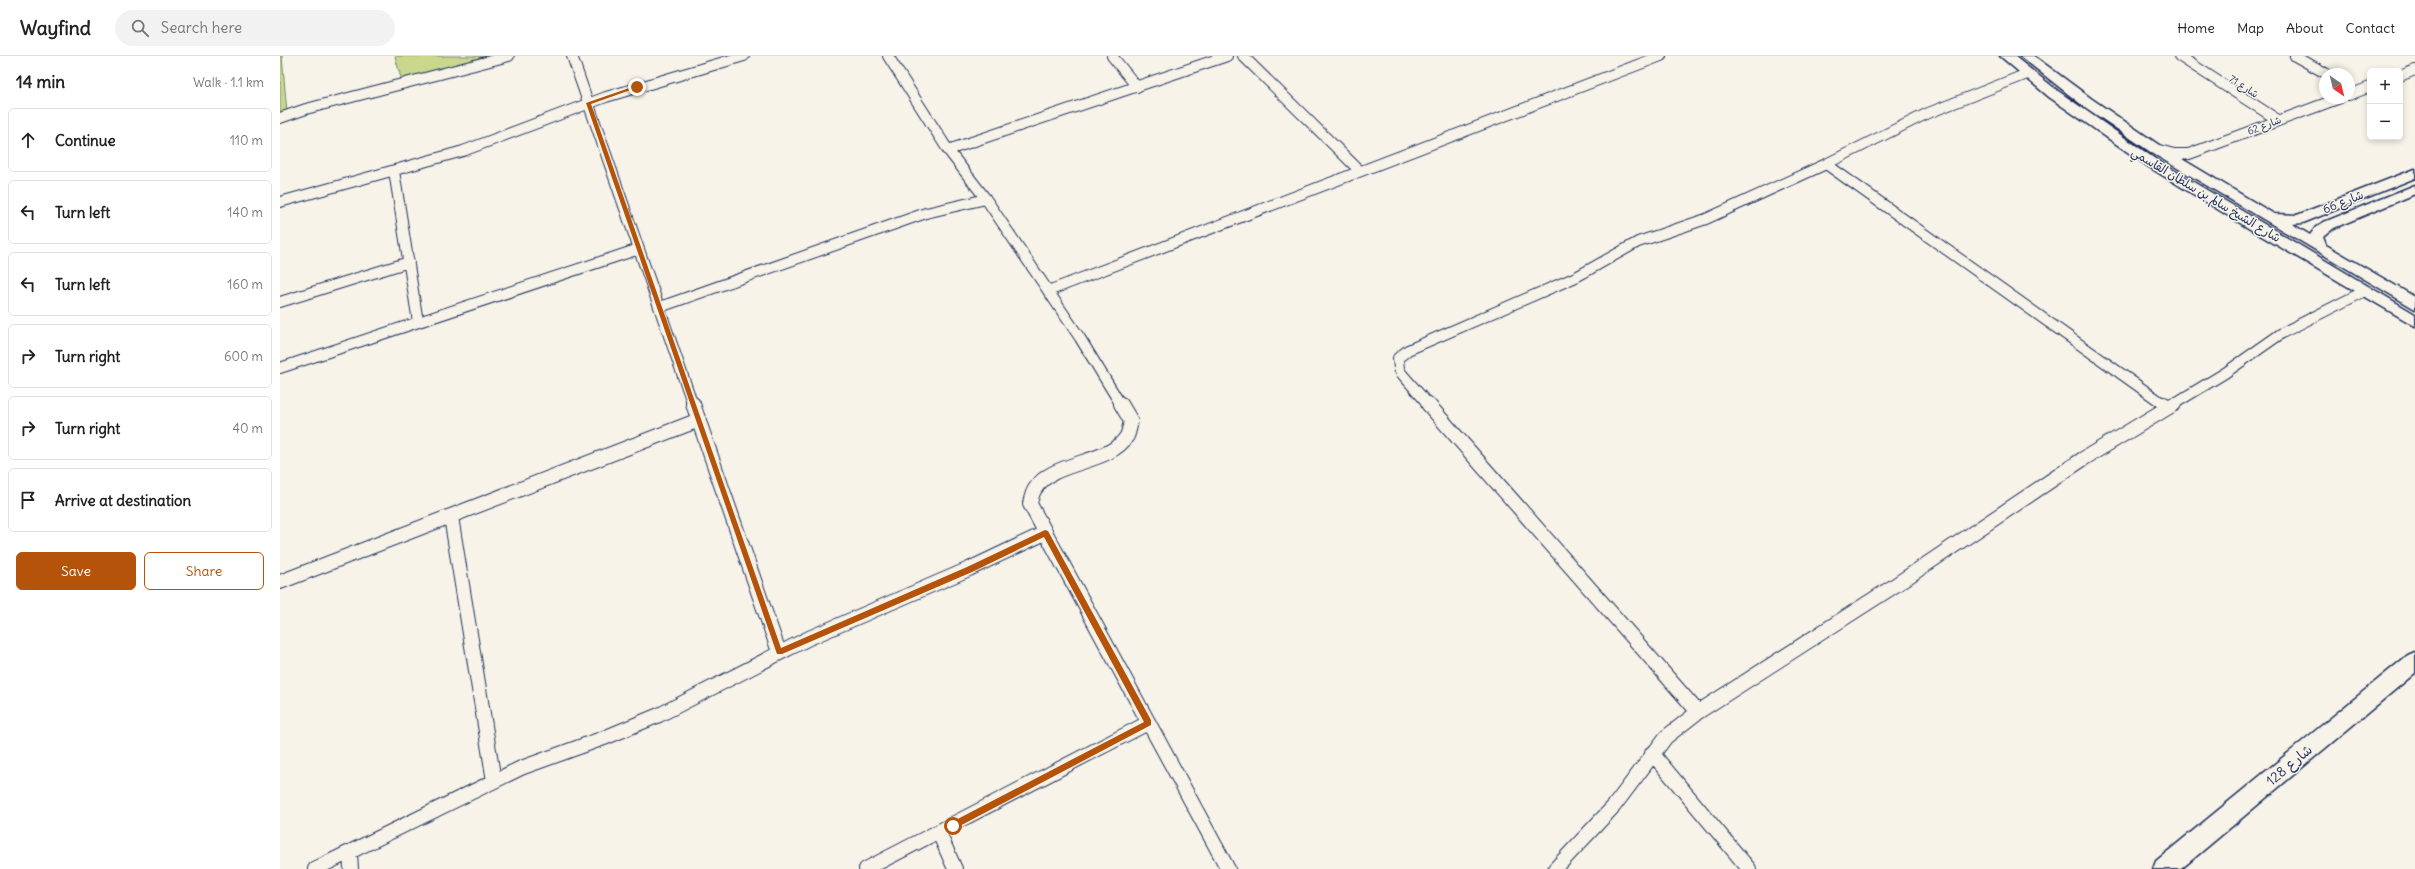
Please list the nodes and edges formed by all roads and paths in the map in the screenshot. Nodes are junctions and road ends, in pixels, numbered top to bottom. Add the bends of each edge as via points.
1 (509, 56) edge
2 (572, 56) edge
3 (744, 56) edge
4 (888, 56) edge
5 (1112, 56) edge
6 (1227, 56) edge
7 (1243, 56) edge
8 (1661, 56) edge
9 (2006, 56) edge
10 (2026, 56) edge
11 (2179, 56) edge
12 (2295, 56) edge
13 (2319, 69) edge
14 (2415, 70) edge
15 (2027, 74) junction
16 (2403, 75) edge
17 (1137, 87) junction
18 (2367, 88) edge
19 (2355, 89) edge
20 (2358, 91) junction
21 (2355, 92) edge
22 (588, 103) junction
23 (2323, 104) edge
24 (280, 118) edge
25 (2278, 120) junction
26 (948, 150) junction
27 (2157, 150) junction
28 (2189, 154) junction
29 (1826, 164) junction
30 (394, 171) junction
31 (1360, 171) junction
32 (2194, 172) junction
33 (2415, 173) edge
34 (2415, 189) edge
35 (986, 199) junction
36 (280, 202) edge
37 (2325, 210) junction
38 (2269, 216) junction
39 (2329, 225) junction
40 (2320, 247) junction
41 (639, 249) junction
42 (409, 262) junction
43 (1048, 290) junction
44 (2365, 291) junction
45 (280, 302) edge
46 (2415, 304) edge
47 (660, 307) junction
48 (2415, 321) edge
49 (418, 322) junction
50 (280, 368) edge
51 (2168, 407) junction
52 (699, 420) junction
53 (450, 516) junction
54 (1045, 533) junction
55 (280, 582) edge
56 (779, 652) junction
57 (2415, 661) edge
58 (1698, 712) junction
59 (1148, 723) junction
60 (1652, 753) junction
61 (494, 781) junction
62 (939, 833) junction
63 (350, 853) junction
64 (315, 869) edge
65 (351, 869) edge
66 (866, 869) edge
67 (955, 869) edge
68 (1228, 869) edge
69 (1555, 869) edge
70 (1749, 869) edge
71 (2164, 869) edge

1 - 24 street
2 - 22 street
3 - 22 street
4 - 26 street
5 - 17 street
6 - 17 street
7 - 31 street
8 - 31 street
9 - 15 street, شارع الشيخ سالم بن سلطان القاسمي
10 - 27 street, شارع الشيخ سالم بن سلطان القاسمي via 2086,102
11 - 25 street, شارع 71
12 - 13 street
14 - 16 street
15 - 29 street via 1926,114
15 - 44 street, شارع الشيخ سالم بن سلطان القاسمي via 2086,119 2156,166
17 - 26 street
18 - 20 street
19 - 20 street
20 - 21 street
22 - 30 street via 497,140
22 - 41 street
23 - 25 street, شارع 62
25 - 28 street, شارع 62
26 - 35 street
27 - 28 street, شارع 62
27 - 32 street, شارع الشيخ سالم بن سلطان القاسمي
28 - 32 street via 2186,162
29 - 51 street
29 - 58 street via 1706,219 1638,242 1588,272 1408,350 1398,358 1397,364 1402,374
30 - 36 street
30 - 42 street
31 - 43 street
32 - 38 street, شارع الشيخ سالم بن سلطان القاسمي
33 - 37 street, شارع 66
34 - 39 street, شارع 66
35 - 43 street
35 - 47 street via 926,213
37 - 38 street, شارع 66 via 2298,220
37 - 39 street via 2315,215 2315,219 2321,224
38 - 40 street, شارع الشيخ سالم بن سلطان القاسمي
39 - 40 street, شارع 66 via 2316,237
40 - 46 street, شارع الشيخ سالم بن سلطان القاسمي
41 - 47 street
41 - 49 street
42 - 45 street
42 - 49 street
43 - 54 street via 1128,413 1132,429 1121,444 1048,477 1034,488 1030,504
44 - 48 street, شارع الشيخ سالم بن سلطان القاسمي
44 - 51 street via 2291,327 2225,373
47 - 52 street
49 - 50 street
51 - 58 street via 2082,459 1891,588
52 - 53 street
52 - 56 street
53 - 55 street
53 - 61 street
54 - 56 street via 969,570
54 - 59 street
56 - 61 street via 652,718
57 - 71 street, شارع 128
58 - 60 street via 1666,737
59 - 62 street
59 - 68 street
60 - 69 street via 1614,806
60 - 70 street
61 - 63 street
62 - 66 street
62 - 67 street
63 - 64 street
63 - 65 street

